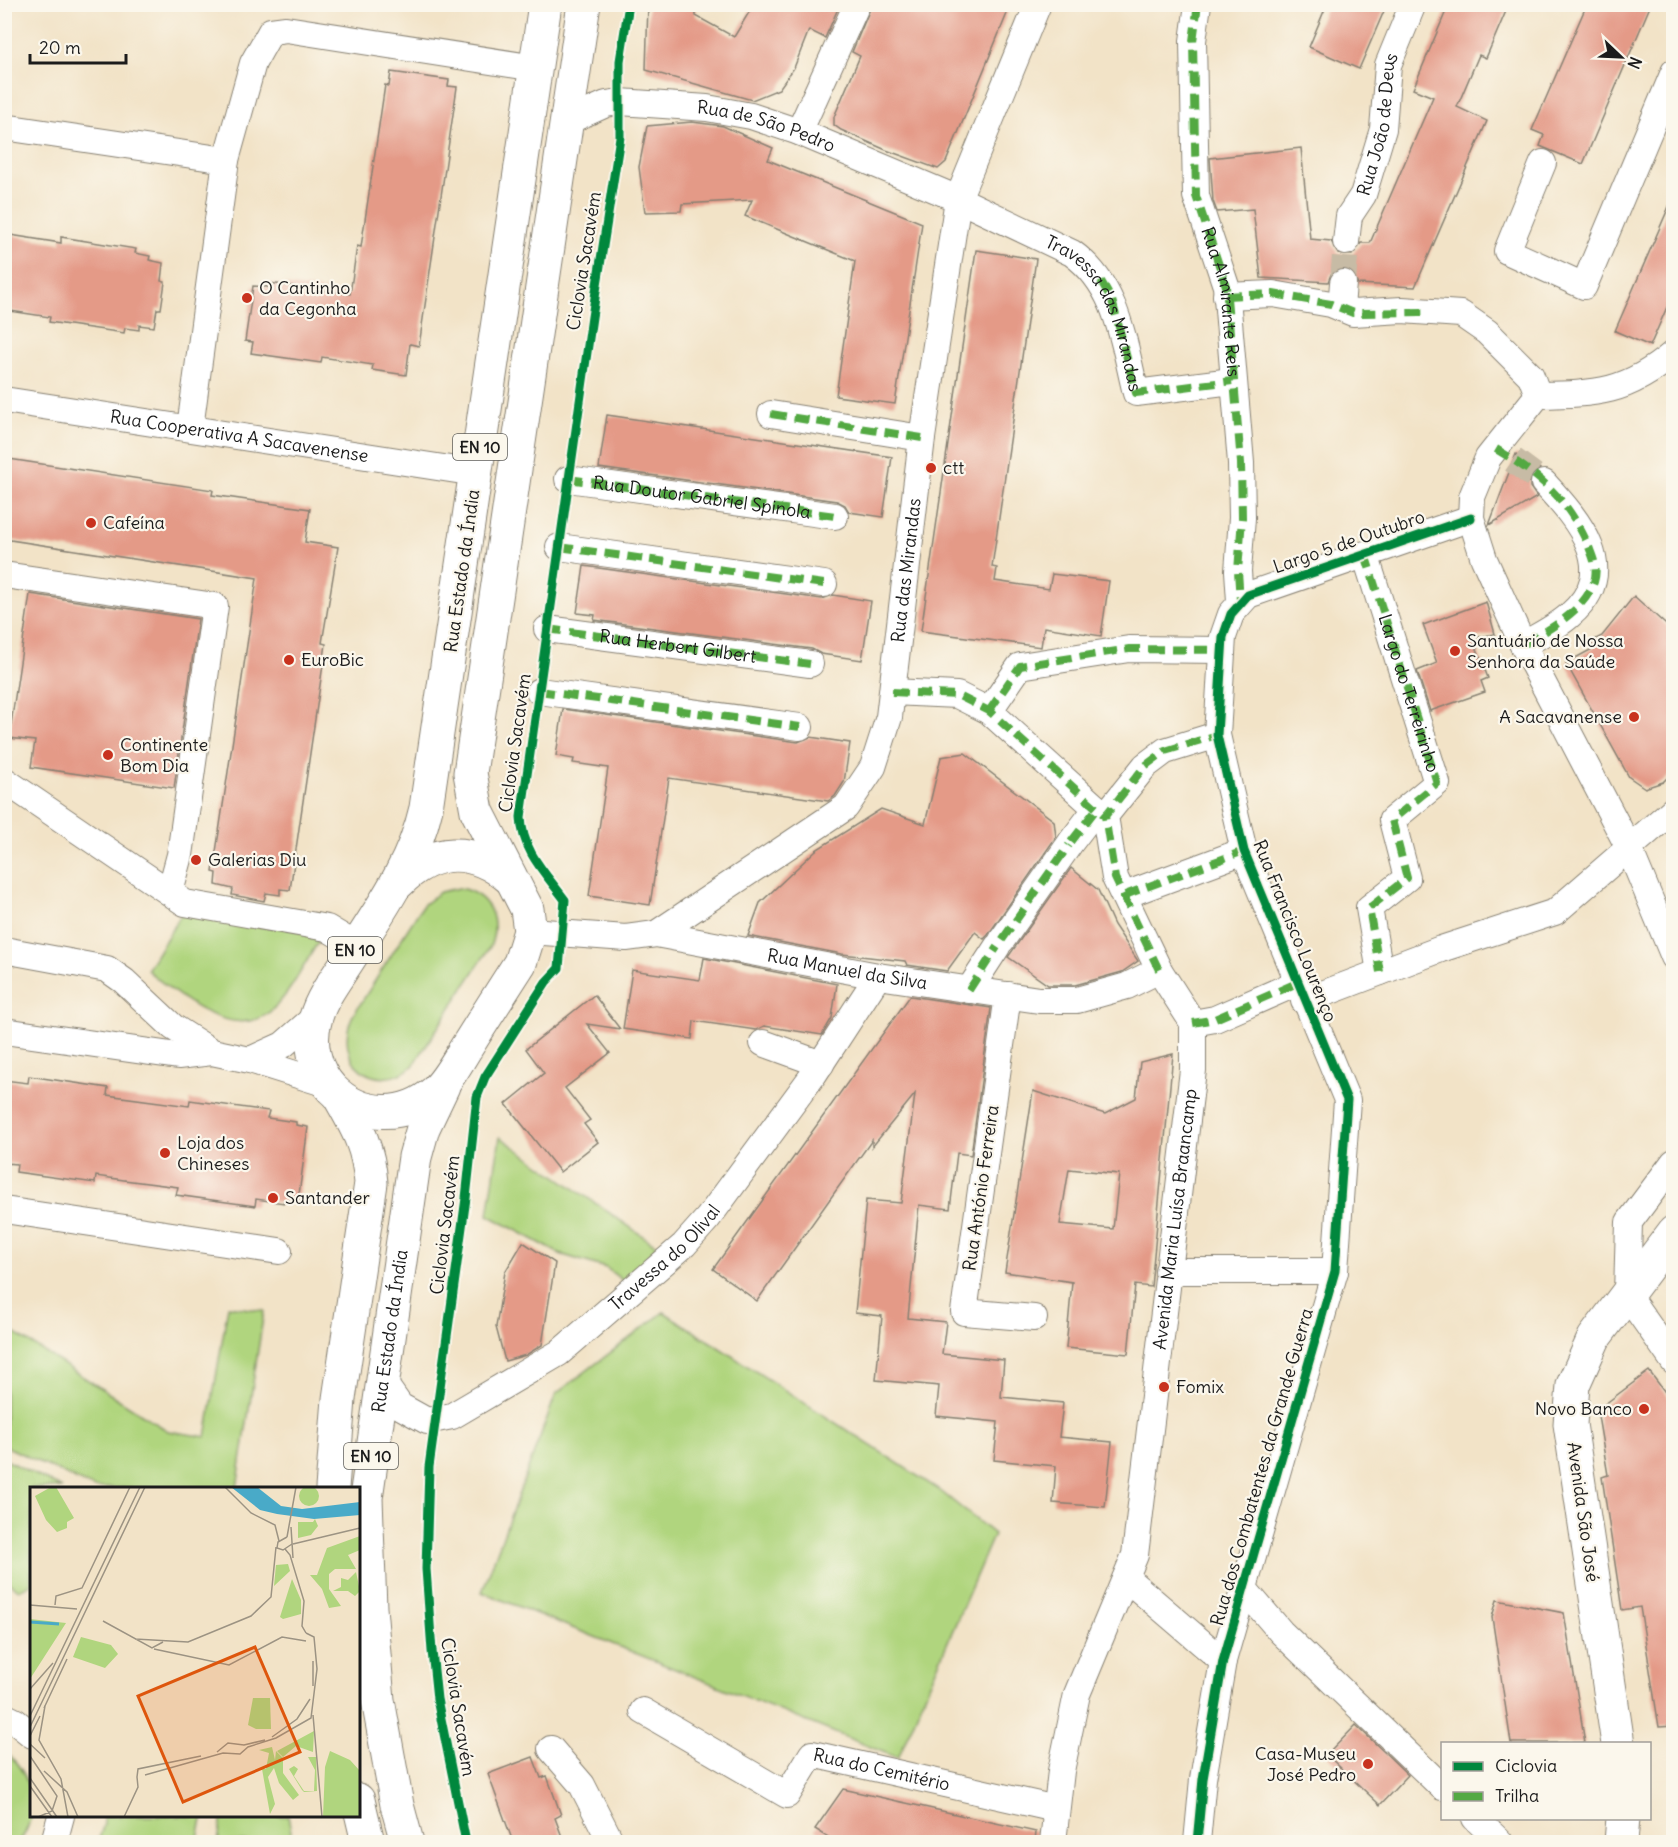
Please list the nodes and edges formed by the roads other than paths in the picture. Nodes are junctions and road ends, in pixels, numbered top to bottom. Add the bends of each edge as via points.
1 (545, 4) edge
2 (584, 4) edge
3 (857, 4) edge
4 (1038, 4) edge
5 (1198, 4) edge
6 (1413, 4) edge
7 (536, 68) junction
8 (1674, 72) edge
9 (566, 122) junction
10 (4, 127) edge
11 (799, 132) junction
12 (226, 160) junction
13 (1543, 163) dead end
14 (958, 199) junction
15 (1346, 242) tunnel mouth
16 (1226, 296) junction
17 (1674, 353) edge
18 (1232, 381) junction
19 (1538, 395) junction
20 (4, 400) edge
21 (771, 414) dead end
22 (190, 428) junction
23 (922, 438) junction
24 (476, 473) junction
25 (568, 479) dead end
26 (1544, 483) tunnel mouth
27 (836, 516) dead end
28 (1471, 518) junction
29 (559, 547) dead end
30 (1365, 554) junction
31 (4, 575) edge
32 (824, 584) dead end
33 (1240, 601) junction
34 (547, 629) dead end
35 (1523, 645) junction
36 (1222, 650) junction
37 (810, 663) dead end
38 (538, 692) dead end
39 (892, 692) junction
40 (989, 711) junction
41 (800, 727) dead end
42 (1216, 735) junction
43 (4, 780) edge
44 (1674, 809) edge
45 (1101, 812) junction
46 (1628, 846) junction
47 (1244, 851) junction
48 (510, 878) junction
49 (397, 884) junction
50 (170, 892) junction
51 (1125, 895) junction
52 (530, 931) junction
53 (656, 934) junction
54 (357, 946) junction
55 (4, 950) edge
56 (1674, 957) edge
57 (1160, 970) junction
58 (1380, 972) junction
59 (878, 976) junction
60 (969, 990) junction
61 (1300, 992) junction
62 (1008, 996) junction
63 (315, 1017) junction
64 (1193, 1023) junction
65 (4, 1031) edge
66 (763, 1043) dead end
67 (212, 1052) junction
68 (250, 1060) junction
69 (821, 1064) junction
70 (448, 1076) junction
71 (333, 1090) junction
72 (1347, 1100) joint
73 (1674, 1162) edge
74 (4, 1210) edge
75 (1674, 1232) edge
76 (279, 1251) dead end
77 (1167, 1271) junction
78 (1335, 1271) junction
79 (1627, 1295) junction
80 (1034, 1318) dead end
81 (1674, 1362) edge
82 (381, 1379) junction
83 (333, 1487) edge
84 (1126, 1578) junction
85 (1245, 1590) junction
86 (1223, 1661) junction
87 (643, 1711) dead end
88 (4, 1716) edge
89 (30, 1733) edge
90 (1618, 1742) edge
91 (551, 1749) dead end
92 (1441, 1785) edge
93 (360, 1808) edge
94 (1056, 1809) junction
95 (60, 1817) edge
96 (1477, 1820) edge
97 (1623, 1820) edge
98 (54, 1842) edge
99 (368, 1842) edge
100 (407, 1842) edge
101 (611, 1842) edge
102 (1053, 1842) edge
103 (1197, 1842) edge
104 (1500, 1842) edge
105 (1621, 1842) edge

1 - 7 main road, Rua Estado da Índia / EN 10
2 - 9 main road, Rua Estado da Índia / EN 10
3 - 11 street
4 - 14 street, Rua das Mirandas
5 - 16 street, Rua Almirante Reis via 1193,41 1196,196
6 - 15 street, Rua João de Deus via 1388,65 1383,129 1363,195 1349,216
7 - 12 street via 286,29 271,31 253,63
7 - 24 main road, Rua Estado da Índia / EN 10
8 - 13 street via 1584,286 1507,251
9 - 11 street, Rua de São Pedro via 620,102 707,108 751,116
9 - 48 main road, Rua Estado da Índia / EN 10 via 470,772 477,811
10 - 12 street
11 - 14 street, Rua de São Pedro
12 - 22 street
14 - 18 street, Travessa das Mirandas via 1072,253 1087,264 1112,300 1136,393
14 - 23 street, Rua das Mirandas
16 - 18 street, Rua Almirante Reis
16 - 19 street via 1342,295 1353,313 1461,314 1488,332 1531,376
17 - 19 street via 1634,381 1596,394
18 - 33 street, Rua Almirante Reis via 1241,464
19 - 28 street via 1505,454 1488,458 1472,497
20 - 22 street, Rua Cooperativa A Sacavenense
21 - 23 street
22 - 24 street, Rua Cooperativa A Sacavenense
23 - 39 street, Rua das Mirandas
24 - 49 main road, Rua Estado da Índia / EN 10 via 426,808
25 - 27 street, Rua Doutor Gabriel Spinola
26 - 35 street via 1577,519 1597,566 1593,584 1571,615
28 - 30 street, Largo 5 de Outubro
28 - 35 street via 1484,559
29 - 32 street
30 - 33 street, Largo 5 de Outubro
30 - 58 street, Largo do Terreirinho via 1437,783 1392,820 1407,878 1369,908
31 - 50 street via 215,606 180,855
33 - 36 street, Rua Francisco Lourenço via 1231,614
34 - 37 street, Rua Herbert Gilbert
35 - 46 street
36 - 40 street via 1129,649 1020,666
36 - 42 street, Rua Francisco Lourenço
38 - 41 street
39 - 40 street via 957,695
39 - 53 street, Rua das Mirandas via 889,717 873,767 846,807
40 - 45 street
42 - 45 street via 1165,751
42 - 47 street, Rua Francisco Lourenço
43 - 50 street
44 - 46 street
45 - 51 street via 1115,878
45 - 60 street via 1070,844
46 - 56 street
46 - 58 street via 1555,912
47 - 51 street
47 - 61 street, Rua Francisco Lourenço
48 - 49 main road, Rua Estado da Índia / EN 10 via 488,862 461,854 425,861
48 - 52 main road, Rua Estado da Índia / EN 10 via 521,892
49 - 54 main road, Rua Estado da Índia / EN 10
50 - 54 street via 185,903 327,928
51 - 57 street
52 - 53 street, Rua Manuel da Silva via 626,938
52 - 70 main road, Rua Estado da Índia / EN 10 via 520,963
53 - 59 street, Rua Manuel da Silva
54 - 63 main road, Rua Estado da Índia / EN 10
55 - 67 street via 106,969 173,1026
57 - 62 street, Rua Manuel da Silva via 1127,986 1077,1000
57 - 64 street
58 - 61 street
59 - 60 street, Rua Manuel da Silva
59 - 69 street, Travessa do Olival
60 - 62 street, Rua Manuel da Silva
61 - 64 street via 1215,1020
61 - 72 street, Rua Francisco Lourenço
62 - 80 street, Rua António Ferreira via 964,1312
63 - 68 street via 283,1045
63 - 71 main road, Rua Estado da Índia / EN 10 via 313,1052
64 - 77 street, Avenida Maria Luísa Braancamp via 1192,1070
65 - 67 street via 178,1056
66 - 69 street
67 - 68 street
68 - 71 street
69 - 82 street, Travessa do Olival via 684,1245 559,1353 452,1416 427,1421 400,1406
70 - 71 main road, Rua Estado da Índia / EN 10 via 430,1096 406,1109 389,1112 354,1106
70 - 82 main road, Rua Estado da Índia / EN 10 via 418,1141
71 - 83 main road, Rua Estado da Índia / EN 10 via 360,1133 369,1156 371,1183 339,1399
72 - 78 street, Rua dos Combatentes da Grande Guerra
73 - 79 street via 1629,1222
74 - 76 street
75 - 79 main road, Avenida São José
77 - 78 street
77 - 84 street, Avenida Maria Luísa Braancamp via 1135,1555
78 - 85 street, Rua dos Combatentes da Grande Guerra
79 - 81 street
79 - 90 main road, Avenida São José via 1594,1338 1573,1385 1570,1424
82 - 100 main road, Rua Estado da Índia / EN 10 via 366,1498 370,1608 378,1700
84 - 86 street
84 - 94 street, Avenida Maria Luísa Braancamp via 1077,1694
85 - 86 street, Rua dos Combatentes da Grande Guerra
85 - 92 street via 1281,1632
86 - 103 street, Rua dos Combatentes da Grande Guerra via 1203,1779
87 - 94 street, Rua do Cemitério via 787,1795 812,1754
88 - 89 street
91 - 101 street via 582,1785
93 - 99 main road
94 - 102 street, Avenida Maria Luísa Braancamp
95 - 98 street
96 - 104 street
97 - 105 main road

